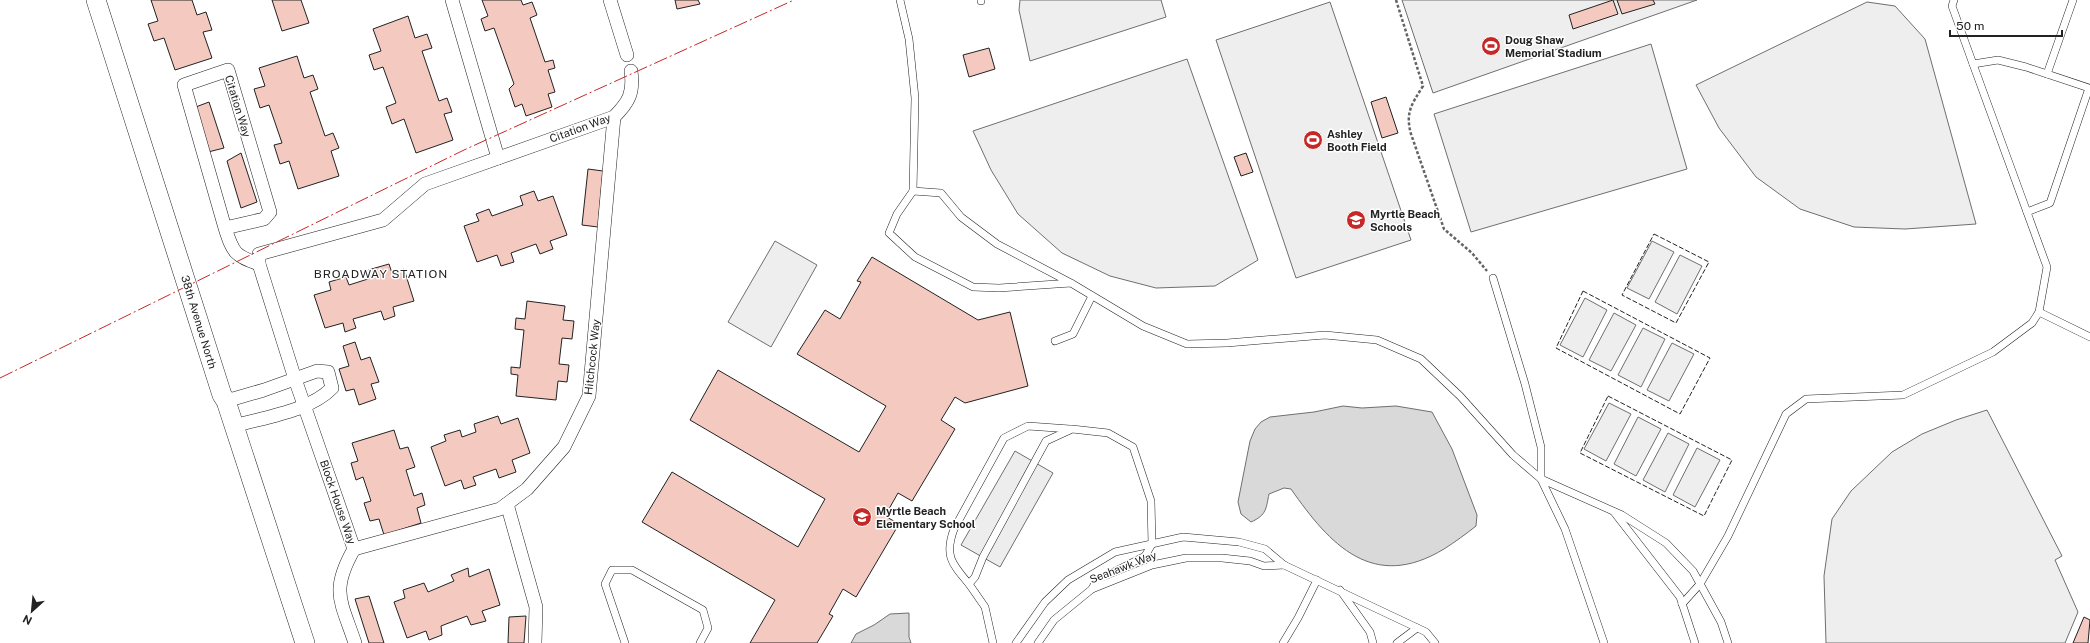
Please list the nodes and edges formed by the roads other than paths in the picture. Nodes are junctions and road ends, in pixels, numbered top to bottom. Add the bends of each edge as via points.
1 (96, 0) edge
2 (452, 0) edge
3 (610, 0) edge
4 (900, 0) edge
5 (1954, 0) edge
6 (2073, 0) edge
7 (627, 55) dead end
8 (1973, 64) junction
9 (631, 71) dead end
10 (2047, 74) junction
11 (614, 117) junction
12 (498, 158) junction
13 (913, 191) junction
14 (2027, 212) junction
15 (225, 228) junction
16 (259, 264) junction
17 (1494, 278) road end
18 (1071, 283) junction
19 (1092, 296) junction
20 (2039, 312) junction
21 (2090, 337) edge
22 (1055, 341) dead end
23 (295, 379) junction
24 (226, 401) junction
25 (305, 406) junction
26 (234, 426) junction
27 (1072, 429) junction
28 (1541, 479) junction
29 (507, 504) junction
30 (1614, 511) junction
31 (1152, 544) junction
32 (354, 549) junction
33 (1284, 565) junction
34 (1317, 580) junction
35 (969, 584) junction
36 (1700, 584) junction
37 (1092, 588) junction
38 (1340, 590) junction
39 (1682, 604) junction
40 (1417, 628) junction
41 (306, 643) edge
42 (355, 643) edge
43 (534, 643) edge
44 (625, 643) edge
45 (700, 643) edge
46 (993, 643) edge
47 (1016, 643) edge
48 (1038, 643) edge
49 (1283, 643) edge
50 (1373, 643) edge
51 (1397, 643) edge
52 (1435, 643) edge
53 (1604, 643) edge
54 (1695, 643) edge
55 (1728, 643) edge

1 - 24 main road, 38th Avenue North
2 - 12 street
3 - 7 street
4 - 13 lane via 909,39 915,98
5 - 8 lane via 1952,6
6 - 10 lane
8 - 10 lane via 1998,60
8 - 14 lane
9 - 11 street, Citation Way via 633,84 627,104
10 - 14 lane via 2088,88 2050,202
11 - 12 street, Citation Way
11 - 29 street, Hitchcock Way via 589,396 564,447 527,489
12 - 16 street, Citation Way via 425,184 383,220 259,254
13 - 18 lane via 941,193 961,217 997,244
13 - 18 lane via 897,214 889,232 915,257 973,287 998,288
14 - 20 lane via 2047,267
15 - 15 street, Citation Way via 184,85 228,70 270,212 264,219
15 - 16 street, Citation Way via 230,245 240,258
16 - 23 street
17 - 28 lane via 1541,448
18 - 19 lane
19 - 22 lane via 1073,334
19 - 28 lane via 1143,326 1187,344 1325,335 1376,340 1421,359 1460,396 1513,455
20 - 21 lane
20 - 36 lane via 2032,323 1993,352 1903,395 1806,399 1786,414 1728,536
23 - 24 street
23 - 25 street, Block House Way
23 - 25 street via 317,371 328,372 332,388 324,396
24 - 26 main road, 38th Avenue North
25 - 26 street
25 - 32 street, Block House Way
26 - 41 main road, 38th Avenue North
27 - 31 lane via 1108,433 1133,447 1151,500
27 - 35 lane via 1046,441
27 - 35 lane via 1028,426 1004,438 949,542 952,564
28 - 30 lane
28 - 53 lane via 1565,529
29 - 32 street, Hitchcock Way via 500,509
29 - 43 street via 536,606
30 - 36 lane via 1666,543 1693,571
30 - 39 lane
31 - 33 lane, Seahawk Way via 1182,537 1239,542 1265,550
31 - 37 lane via 1145,556 1096,581
31 - 47 lane, Seahawk Way via 1115,552 1068,580 1045,602
32 - 42 street, Block House Way via 340,580 339,595
33 - 34 lane, Seahawk Way
33 - 37 lane, Seahawk Way via 1264,566 1222,558 1186,558 1152,565
34 - 38 lane, Seahawk Way
34 - 49 lane
35 - 46 lane via 985,607
36 - 39 lane
36 - 55 lane via 1721,622
37 - 48 lane, Seahawk Way via 1054,620
38 - 40 lane, Seahawk Way
38 - 50 lane via 1370,632
39 - 54 lane
40 - 51 lane
40 - 52 lane, Seahawk Way via 1426,632
44 - 45 lane via 605,584 612,570 632,570 703,610 708,628

